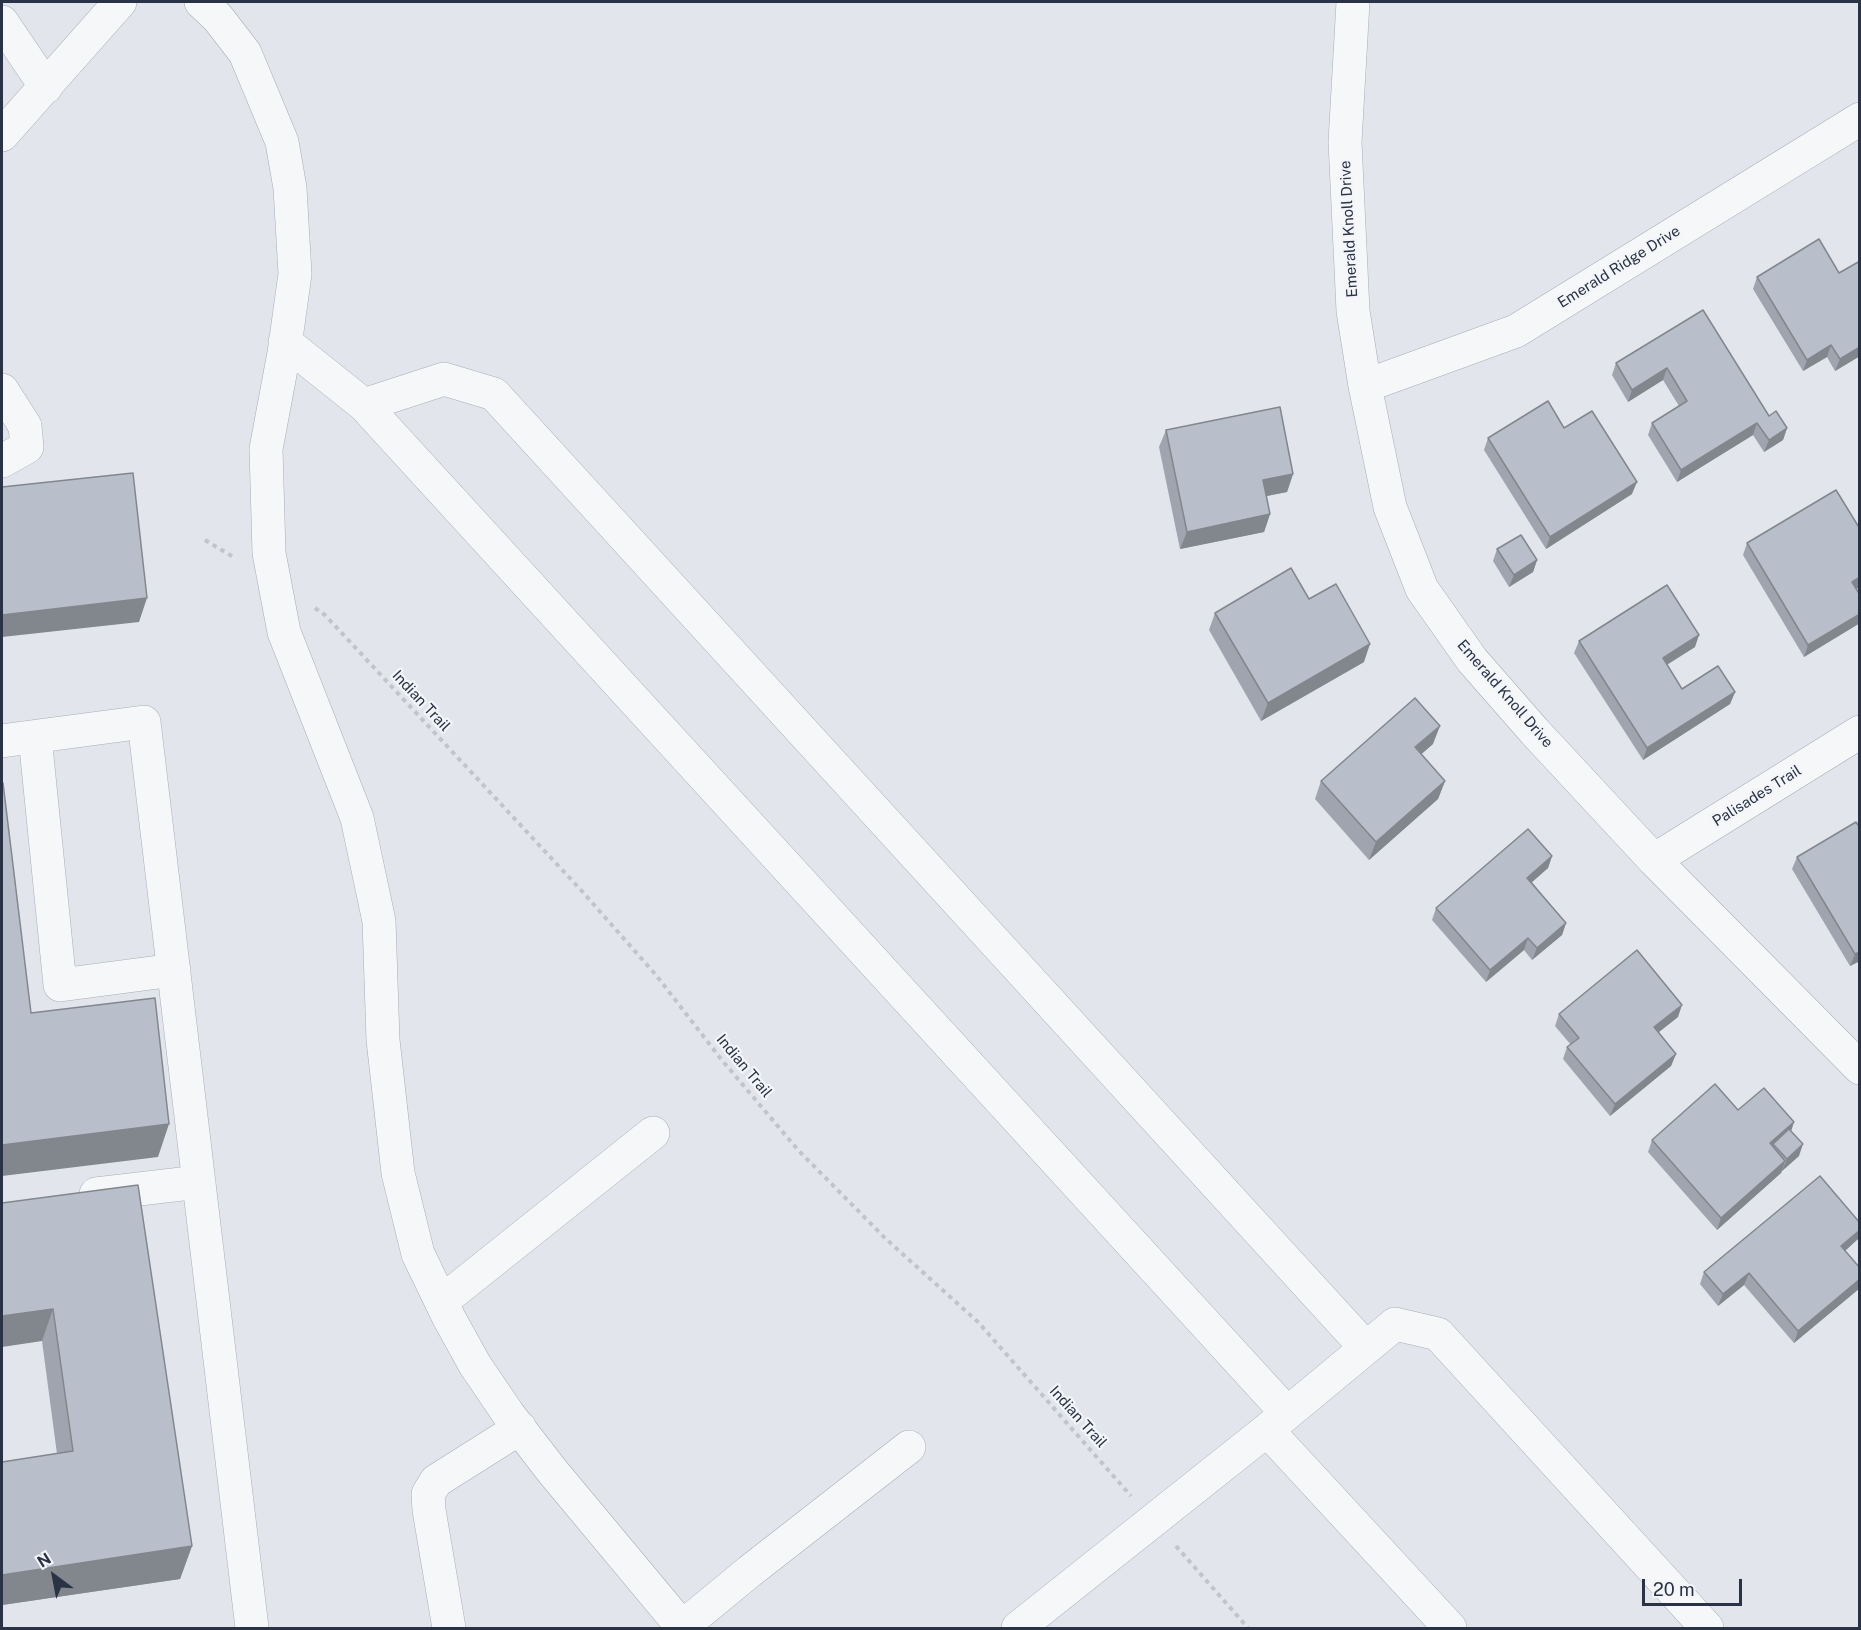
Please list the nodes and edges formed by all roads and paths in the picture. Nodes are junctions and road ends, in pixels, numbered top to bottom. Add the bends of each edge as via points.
1 (120, 2) edge
2 (201, 2) edge
3 (1353, 2) edge
4 (2, 22) edge
5 (46, 87) junction
6 (1860, 119) edge
7 (2, 135) edge
8 (285, 342) junction
9 (1365, 386) junction
10 (2, 390) edge
11 (364, 405) junction
12 (2, 461) edge
13 (205, 540) dead end
14 (275, 582) junction
15 (1860, 732) edge
16 (35, 737) junction
17 (2, 741) edge
18 (1654, 860) junction
19 (174, 970) junction
20 (1860, 1068) edge
21 (653, 1134) dead end
22 (199, 1182) junction
23 (71, 1197) edge
24 (441, 1302) junction
25 (1366, 1348) junction
26 (1277, 1422) junction
27 (520, 1428) junction
28 (909, 1447) dead end
29 (1153, 1520) junction
30 (682, 1628) edge
31 (252, 1629) edge
32 (449, 1629) edge
33 (1018, 1629) edge
34 (1248, 1629) edge
35 (1450, 1629) edge
36 (1707, 1629) edge

1 - 5 street
2 - 8 street via 245,53 282,142 291,188 295,274
3 - 9 street, Emerald Knoll Drive via 1345,142 1353,311
4 - 5 street
5 - 7 street
6 - 9 street, Emerald Ridge Drive via 1516,331
8 - 11 street
8 - 14 street via 266,449 269,553
9 - 18 street, Emerald Knoll Drive via 1390,507 1422,589 1472,660
10 - 12 street via 25,426 27,447
11 - 25 street via 444,379 494,394
11 - 26 street
13 - 14 path, Indian Trail
14 - 24 street via 284,632 357,818 379,921 383,1040 398,1173 418,1254
14 - 29 path, Indian Trail via 325,615 580,889 656,975 798,1150 886,1239 978,1322
15 - 18 street, Palisades Trail
16 - 17 street
16 - 19 street via 144,722
16 - 19 street via 60,985
18 - 20 street, Emerald Knoll Drive
19 - 22 street
21 - 24 street
22 - 23 street
22 - 31 street
24 - 27 street via 475,1365
25 - 26 street
25 - 36 street via 1395,1324 1438,1334
26 - 29 street
26 - 35 street
27 - 30 street
27 - 32 street via 436,1481 428,1494
28 - 30 street
29 - 33 street
29 - 34 path, Indian Trail

